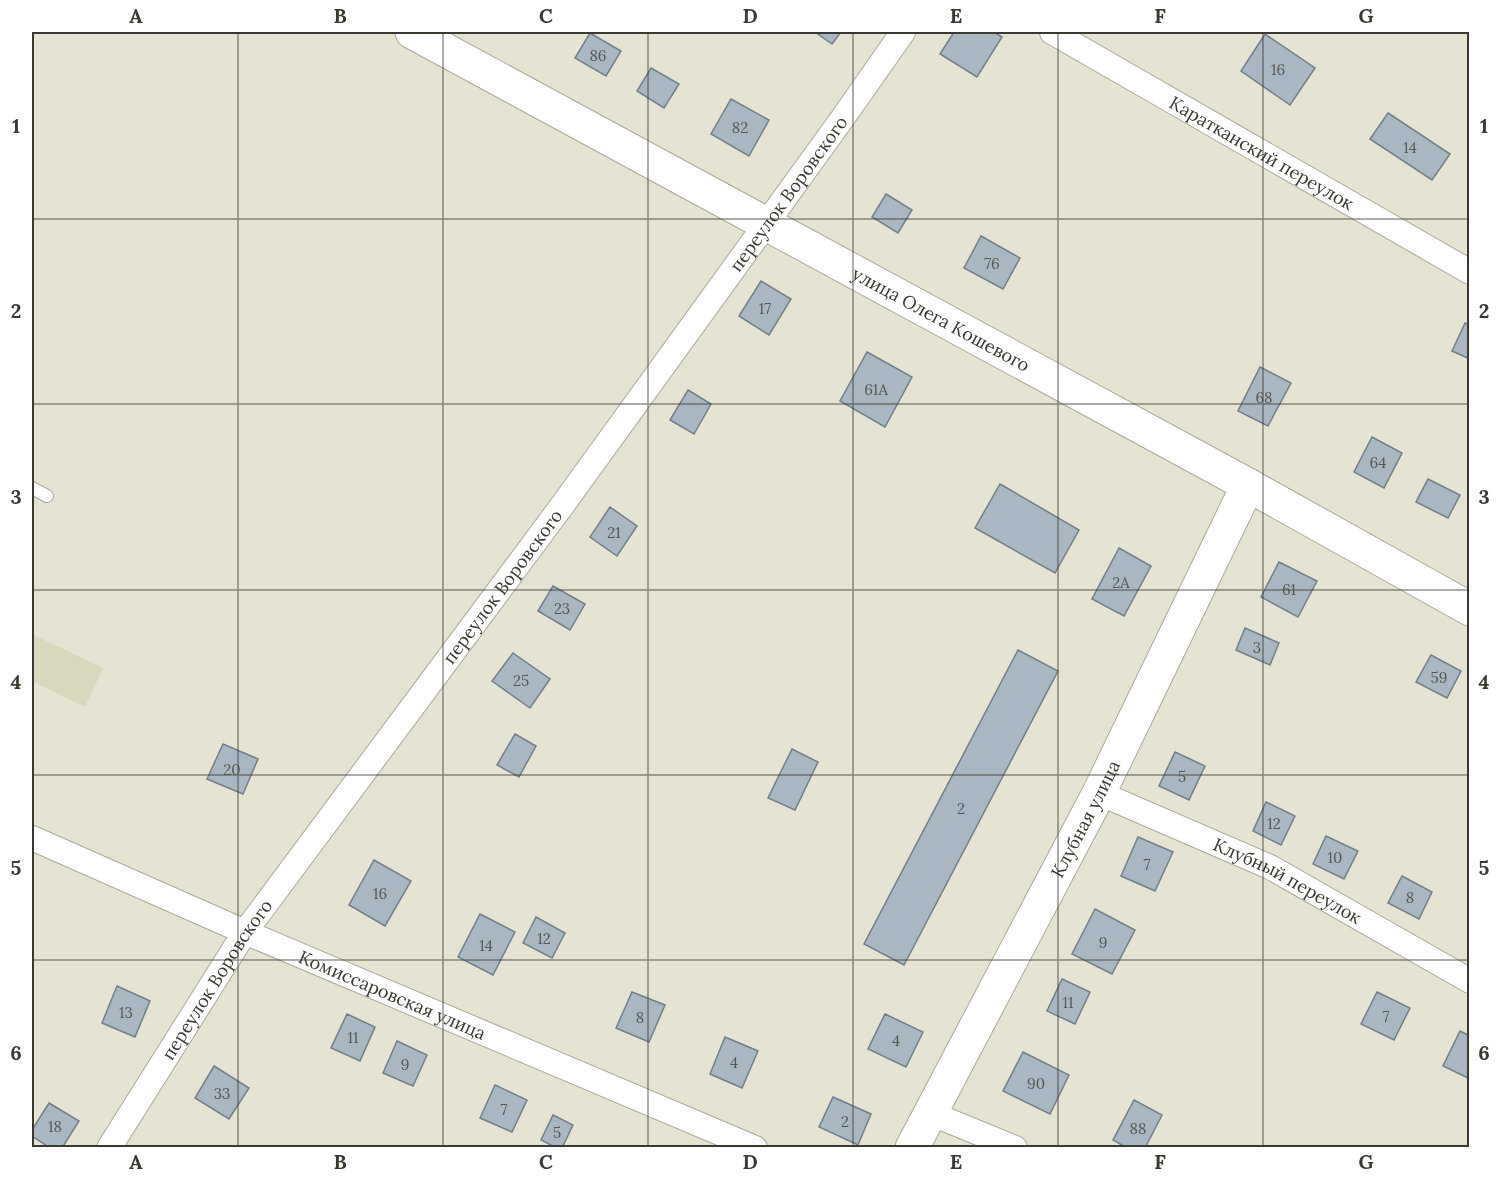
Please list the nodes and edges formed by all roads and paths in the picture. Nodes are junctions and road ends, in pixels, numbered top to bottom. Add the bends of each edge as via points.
1 (412, 32) edge
2 (903, 32) edge
3 (1052, 32) edge
4 (766, 223) junction
5 (1470, 272) edge
6 (1248, 485) junction
7 (32, 488) edge
8 (47, 496) dead end
9 (1470, 609) edge
10 (1099, 793) junction
11 (32, 838) edge
12 (245, 932) junction
13 (1470, 981) edge
14 (930, 1113) junction
15 (109, 1148) edge
16 (755, 1148) edge
17 (912, 1148) edge
18 (1015, 1148) edge

1 - 4 street, улица Олега Кошевого
2 - 4 street, переулок Воровского
3 - 5 street, Каратканский переулок
4 - 6 street, улица Олега Кошевого
4 - 12 street, переулок Воровского via 564,503
6 - 9 street, улица Олега Кошевого
6 - 10 street, Клубная улица
7 - 8 lane
10 - 13 street, Клубный переулок via 1270,867
10 - 14 street, Клубная улица
11 - 12 street, Комиссаровская улица
12 - 15 street, переулок Воровского
12 - 16 street, Комиссаровская улица
14 - 17 street, Клубная улица
14 - 18 street

